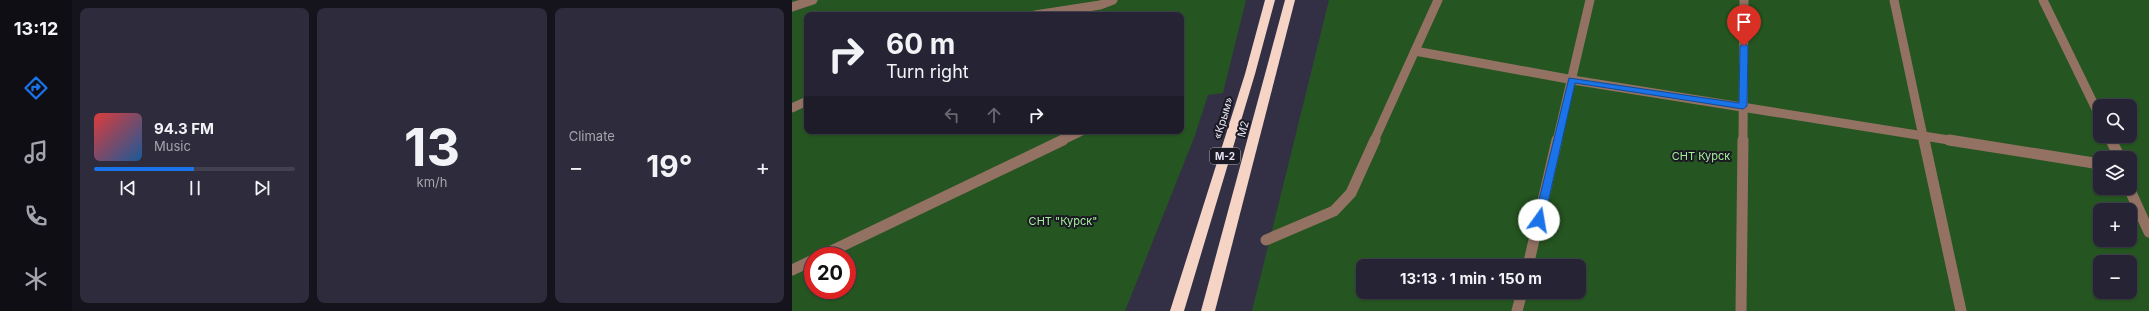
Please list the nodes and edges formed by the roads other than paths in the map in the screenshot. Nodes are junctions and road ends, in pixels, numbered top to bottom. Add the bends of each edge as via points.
1 (813, 0) edge
2 (1113, 0) edge
3 (1270, 0) edge
4 (1290, 0) edge
5 (1438, 0) edge
6 (1590, 0) edge
7 (1744, 0) edge
8 (1894, 0) edge
9 (2043, 0) edge
10 (792, 7) edge
11 (1053, 12) edge
12 (1415, 51) junction
13 (1572, 80) junction
14 (804, 102) edge
15 (2093, 103) edge
16 (1743, 106) junction
17 (792, 108) edge
18 (1076, 134) edge
19 (1924, 136) junction
20 (2093, 163) edge
21 (2132, 195) edge
22 (2149, 232) edge
23 (1266, 240) dead end
24 (840, 247) edge
25 (1530, 259) edge
26 (804, 264) edge
27 (792, 270) edge
28 (1520, 299) edge
29 (1177, 311) edge
30 (1208, 311) edge
31 (1517, 311) edge
32 (1741, 311) edge
33 (1961, 311) edge

1 - 10 lane
2 - 11 lane
3 - 29 highway, «Крым» / М-2 via 1250,74
4 - 30 highway, М2
5 - 12 lane
6 - 13 lane
7 - 16 lane
8 - 19 lane
9 - 15 lane
12 - 13 lane
12 - 23 lane via 1350,193 1334,211
13 - 16 lane
13 - 25 lane
14 - 17 lane
16 - 19 lane
16 - 32 lane
18 - 24 lane
19 - 20 lane
19 - 33 lane
21 - 22 lane
26 - 27 lane
28 - 31 lane

